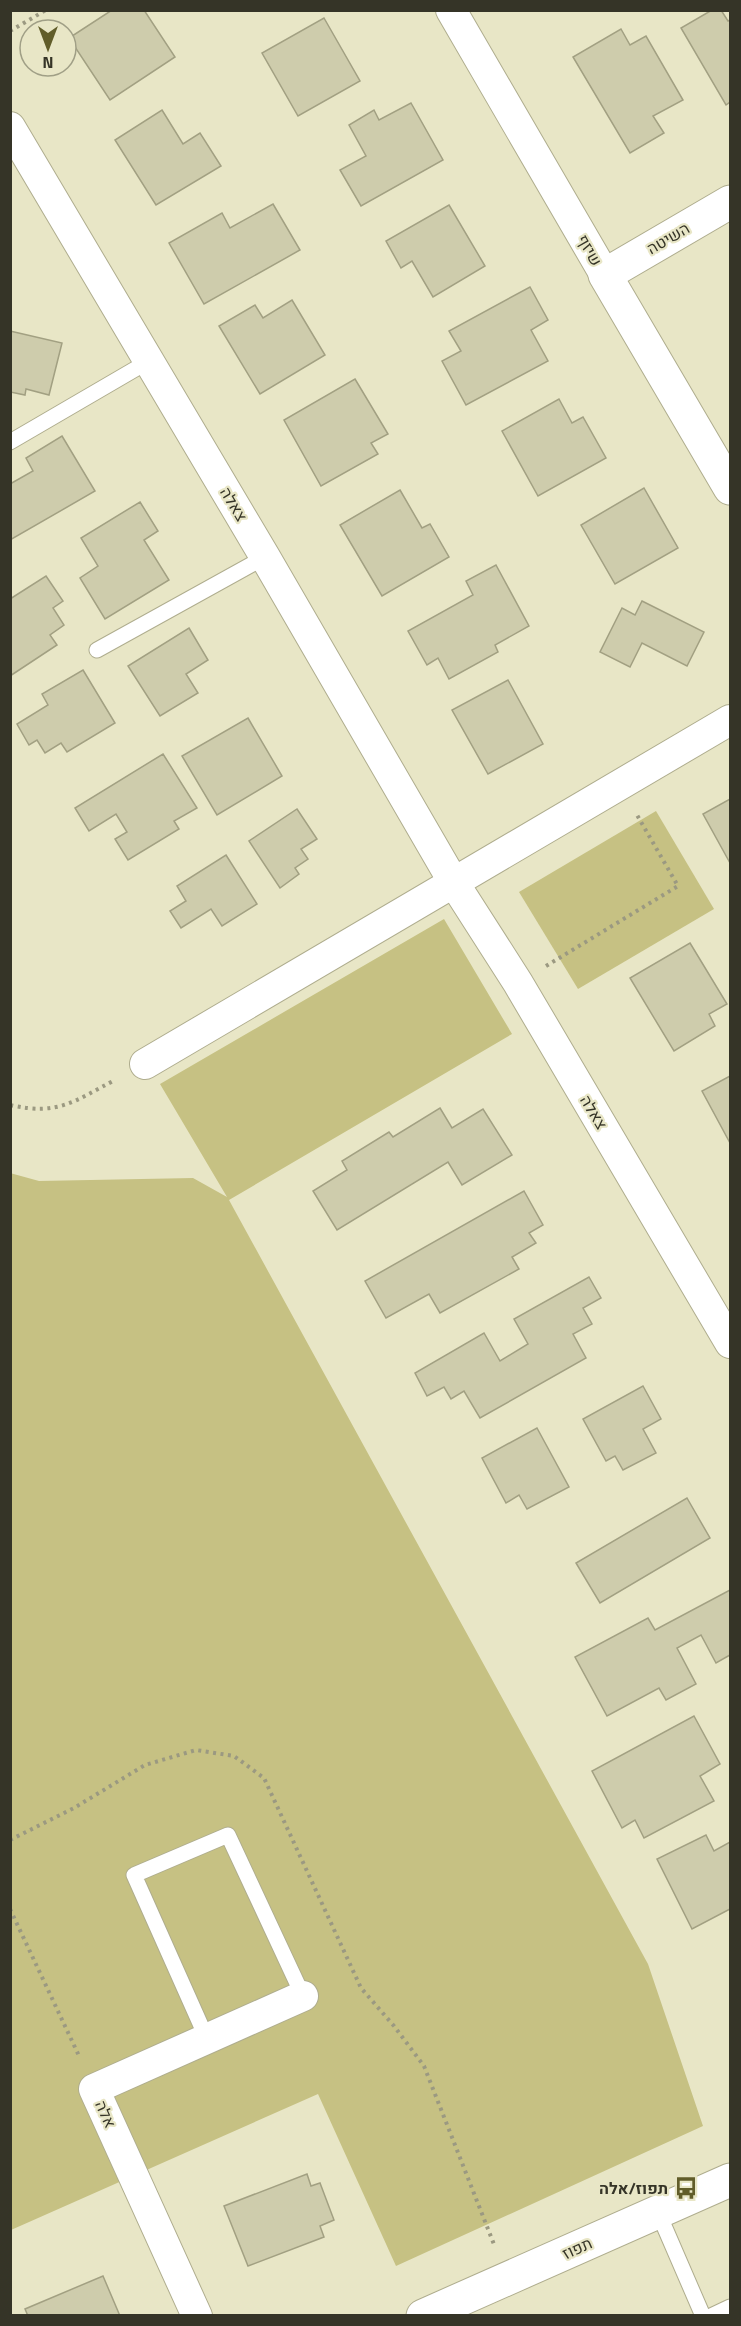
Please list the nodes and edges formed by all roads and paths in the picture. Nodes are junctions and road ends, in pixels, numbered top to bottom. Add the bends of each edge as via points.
1 (46, 10) edge
2 (451, 10) edge
3 (10, 31) edge
4 (10, 127) edge
5 (730, 202) edge
6 (605, 275) junction
7 (149, 361) junction
8 (10, 442) edge
9 (730, 488) edge
10 (265, 557) junction
11 (97, 650) dead end
12 (730, 720) edge
13 (620, 785) junction
14 (454, 883) junction
15 (518, 983) junction
16 (145, 1065) joint
17 (10, 1105) edge
18 (730, 1343) edge
19 (10, 1909) edge
20 (303, 1996) joint
21 (207, 2039) junction
22 (94, 2089) junction
23 (730, 2180) edge
24 (658, 2212) junction
25 (730, 2307) edge
26 (197, 2316) edge
27 (423, 2316) edge
28 (703, 2316) edge
29 (711, 2316) edge

1 - 3 path
2 - 6 street, שיזף
4 - 7 street, צאלה
5 - 6 street, השיטה
6 - 9 street, שיזף
7 - 8 lane
7 - 10 street, צאלה
10 - 11 lane
10 - 14 street, צאלה
12 - 13 street
13 - 14 street
13 - 15 path via 678,886
14 - 15 street, צאלה
14 - 16 street
15 - 18 street, צאלה
16 - 17 path via 62,1107 44,1110
19 - 22 path
20 - 21 street, אלה
20 - 21 lane via 228,1835 134,1875
21 - 22 street, אלה
22 - 26 street, אלה
23 - 24 street, תפוז
24 - 27 street, תפוז
24 - 28 lane
25 - 29 lane

